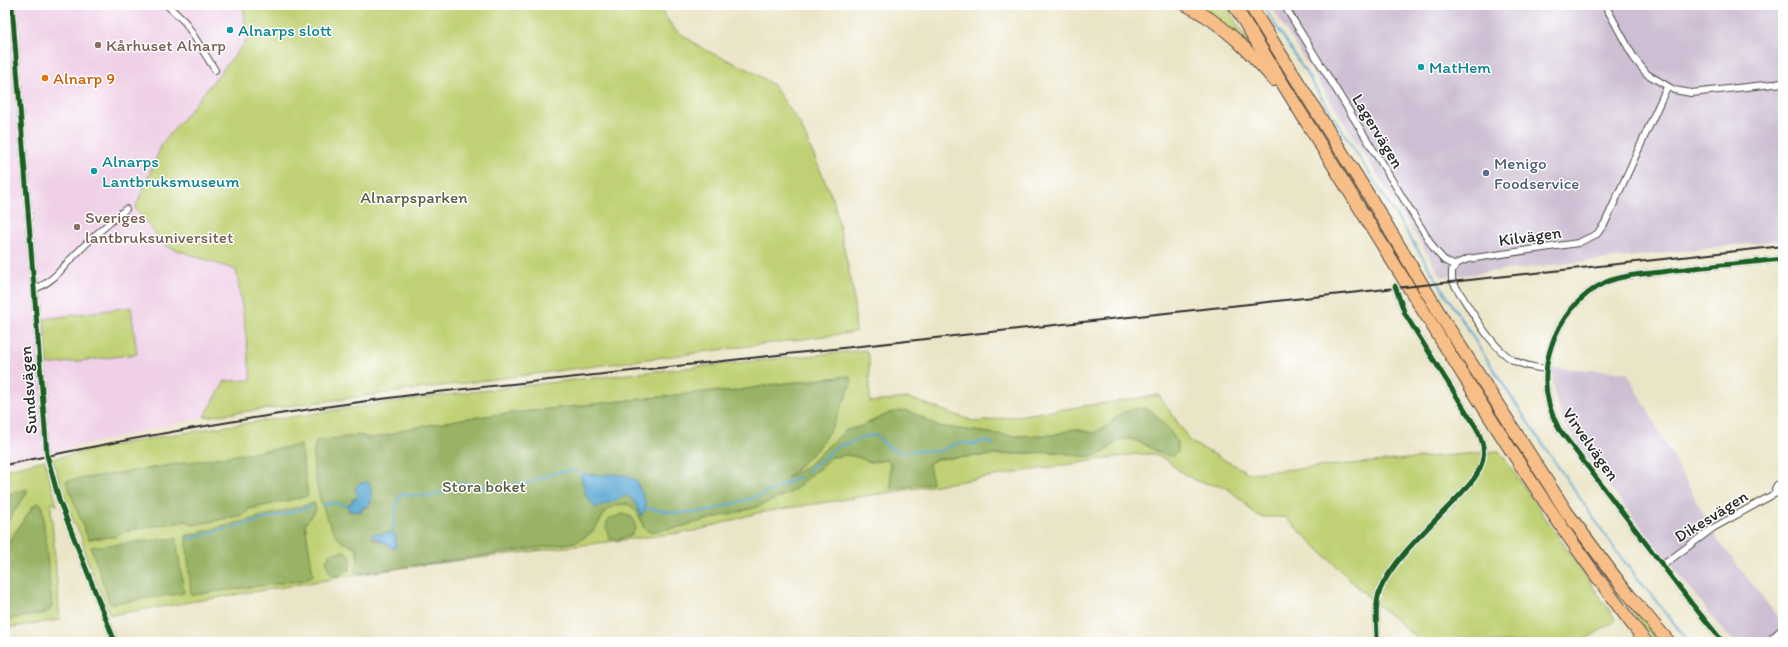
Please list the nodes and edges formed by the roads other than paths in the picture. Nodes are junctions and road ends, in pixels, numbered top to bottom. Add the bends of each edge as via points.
1 (12, 5) edge
2 (167, 5) edge
3 (1186, 5) edge
4 (1234, 5) edge
5 (1250, 5) edge
6 (1284, 5) edge
7 (1605, 5) edge
8 (215, 70) dead end
9 (1783, 83) edge
10 (1667, 87) junction
11 (1297, 106) junction
12 (126, 209) dead end
13 (1783, 259) edge
14 (1455, 266) junction
15 (1395, 286) dead end
16 (35, 289) junction
17 (1546, 369) junction
18 (1783, 484) edge
19 (1780, 494) edge
20 (1663, 565) junction
21 (1783, 628) edge
22 (115, 642) edge
23 (1377, 642) edge
24 (1646, 642) edge
25 (1669, 642) edge
26 (1723, 642) edge
27 (1768, 642) edge

1 - 16 street, Sundsvägen
2 - 8 street via 185,22
3 - 11 highway via 1241,43
4 - 11 highway
5 - 25 highway via 1443,319 1566,511 1624,589
6 - 14 street, Lagervägen via 1435,250 1444,260
7 - 10 street via 1634,58 1647,74
9 - 10 street via 1691,93
10 - 14 street, Kilvägen via 1609,216 1596,234 1578,243 1468,259
11 - 24 highway via 1541,498 1604,588
12 - 16 street via 88,241 48,283
13 - 17 street, Virvelvägen via 1637,275 1605,283 1584,297 1561,323 1554,337
14 - 17 street via 1452,270 1452,280 1497,347 1513,361
15 - 23 street via 1405,314 1477,428 1482,441 1483,459 1474,479 1404,555 1387,578 1377,601
16 - 22 street, Sundsvägen via 49,468
17 - 20 street, Virvelvägen via 1548,403 1559,429
18 - 19 street, Dikesvägen via 1777,485 1775,489
19 - 20 street, Dikesvägen via 1713,528
20 - 26 street, Virvelvägen
21 - 27 street

